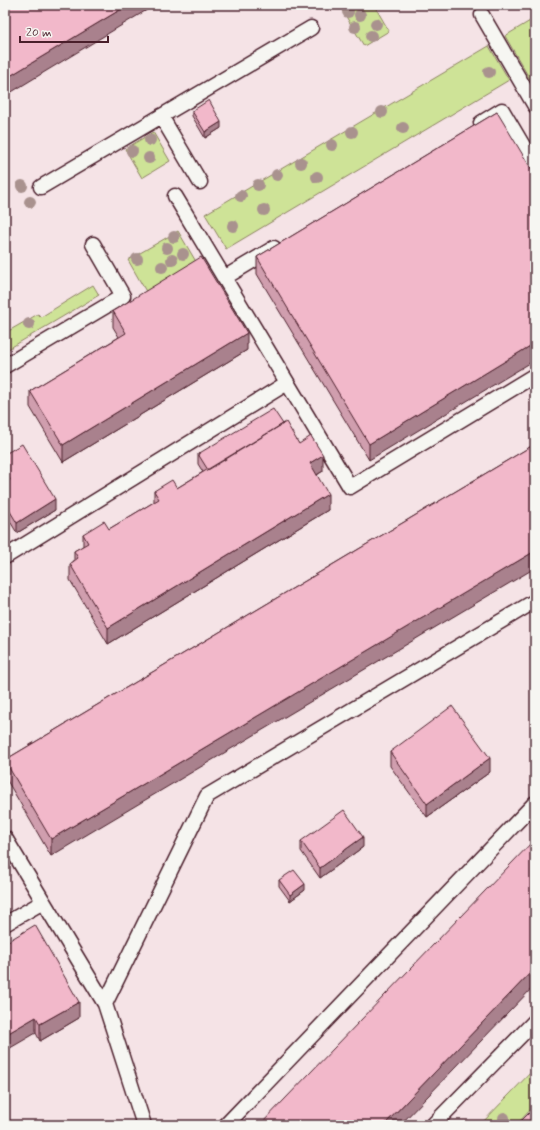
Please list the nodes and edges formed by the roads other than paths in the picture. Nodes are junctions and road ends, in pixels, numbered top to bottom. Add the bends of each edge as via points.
1 (482, 15) dead end
2 (311, 28) dead end
3 (535, 106) edge
4 (161, 116) junction
5 (468, 131) edge
6 (535, 166) edge
7 (200, 182) dead end
8 (41, 187) dead end
9 (175, 196) dead end
10 (285, 241) edge
11 (93, 244) dead end
12 (224, 278) junction
13 (5, 366) edge
14 (535, 375) edge
15 (287, 383) junction
16 (5, 557) edge
17 (535, 601) edge
18 (535, 803) edge
19 (5, 838) edge
20 (43, 902) junction
21 (5, 924) edge
22 (106, 1004) junction
23 (535, 1021) edge
24 (144, 1125) edge
25 (226, 1125) edge
26 (433, 1125) edge

1 - 3 lane
2 - 4 lane
4 - 7 lane
4 - 8 lane
5 - 6 lane via 502,110
9 - 12 lane
10 - 12 lane
11 - 13 lane via 123,296
12 - 15 lane
14 - 15 lane via 350,487
15 - 16 lane
17 - 22 lane via 207,796
18 - 25 lane
19 - 20 lane
20 - 21 lane
20 - 22 lane
22 - 24 lane
23 - 26 lane

